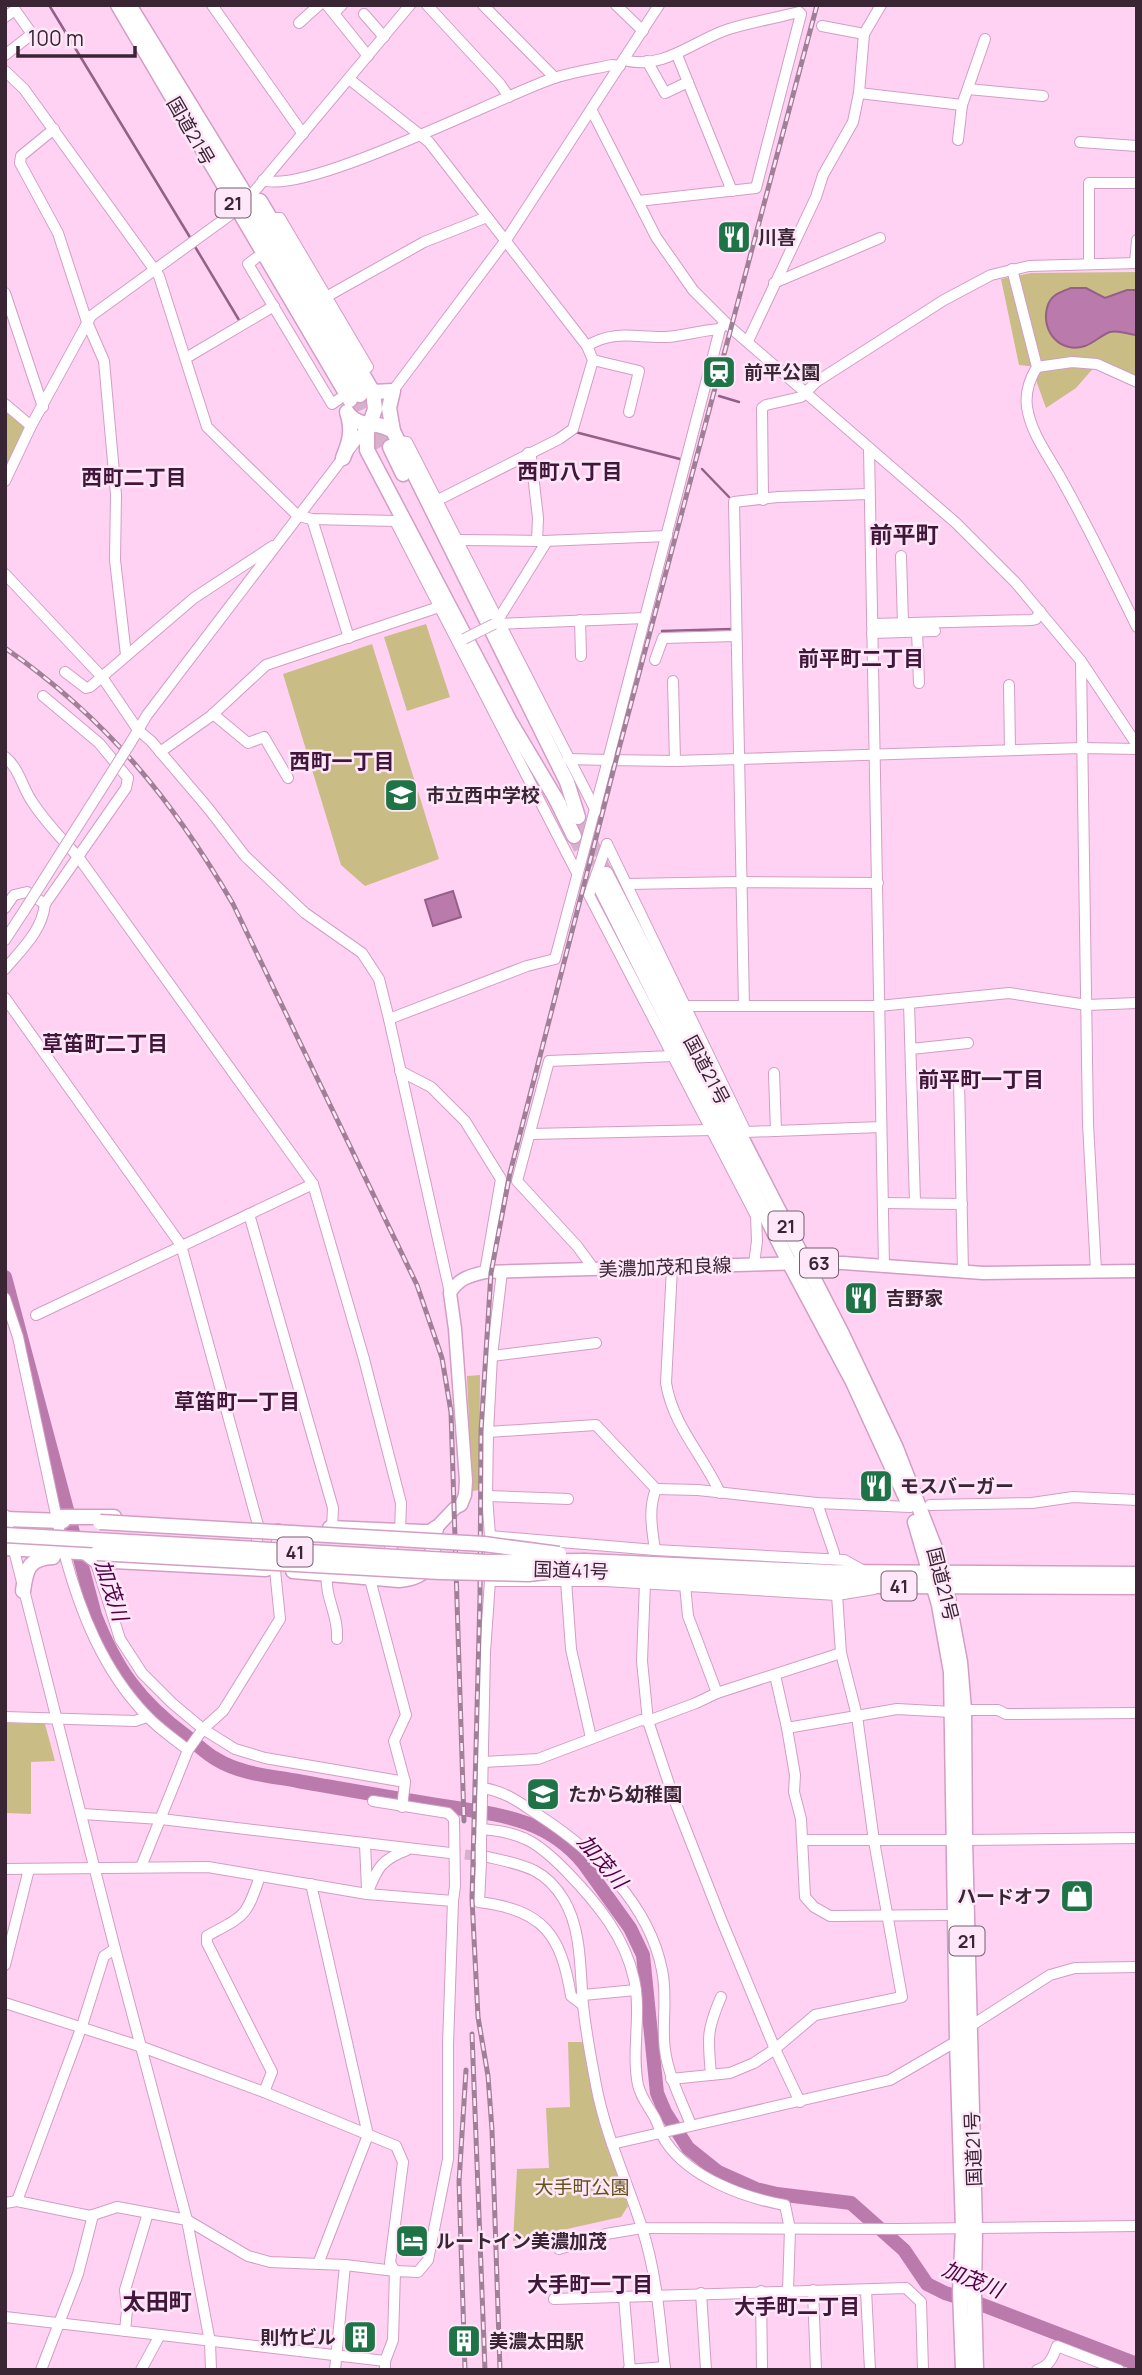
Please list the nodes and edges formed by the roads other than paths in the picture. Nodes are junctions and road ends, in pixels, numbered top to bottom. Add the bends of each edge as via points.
1 (118, 5) edge
2 (129, 5) edge
3 (212, 5) edge
4 (319, 5) edge
5 (342, 5) edge
6 (410, 5) edge
7 (426, 5) edge
8 (483, 5) edge
9 (616, 5) edge
10 (659, 5) edge
11 (881, 5) edge
12 (330, 9) edge
13 (364, 14) dead end
14 (5, 17) edge
15 (299, 23) dead end
16 (822, 26) dead end
17 (643, 31) junction
18 (864, 34) junction
19 (384, 37) junction
20 (985, 39) dead end
21 (5, 55) edge
22 (677, 55) junction
23 (368, 56) junction
24 (647, 61) junction
25 (622, 63) junction
26 (5, 71) edge
27 (555, 78) junction
28 (349, 79) junction
29 (688, 82) junction
30 (968, 89) junction
31 (859, 93) junction
32 (1043, 96) dead end
33 (509, 97) junction
34 (962, 105) junction
35 (592, 111) junction
36 (54, 129) junction
37 (303, 134) junction
38 (420, 134) junction
39 (958, 140) dead end
40 (1080, 142) dead end
41 (1137, 146) edge
42 (1137, 183) edge
43 (255, 190) junction
44 (732, 191) junction
45 (638, 201) junction
46 (234, 212) junction
47 (487, 217) junction
48 (271, 218) junction
49 (880, 238) dead end
50 (506, 240) junction
51 (1137, 240) edge
52 (256, 258) junction
53 (1136, 263) edge
54 (1089, 264) junction
55 (1012, 269) junction
56 (154, 270) junction
57 (774, 283) junction
58 (5, 293) edge
59 (326, 297) junction
60 (274, 306) junction
61 (87, 322) junction
62 (723, 325) junction
63 (748, 341) junction
64 (587, 346) junction
65 (186, 358) junction
66 (593, 360) junction
67 (1037, 367) junction
68 (361, 372) junction
69 (1137, 382) edge
70 (393, 391) junction
71 (806, 393) junction
72 (354, 400) junction
73 (5, 404) edge
74 (43, 407) junction
75 (629, 412) dead end
76 (368, 424) junction
77 (31, 426) junction
78 (385, 444) junction
79 (869, 448) junction
80 (528, 453) junction
81 (343, 458) junction
82 (5, 481) edge
83 (869, 495) junction
84 (438, 500) junction
85 (764, 500) junction
86 (298, 516) junction
87 (312, 519) junction
88 (667, 536) junction
89 (459, 540) junction
90 (542, 541) junction
91 (280, 542) junction
92 (901, 556) dead end
93 (5, 574) edge
94 (439, 607) junction
95 (1041, 611) junction
96 (645, 618) junction
97 (580, 620) junction
98 (497, 621) junction
99 (903, 624) junction
100 (1137, 627) edge
101 (872, 629) junction
102 (917, 631) junction
103 (934, 631) dead end
104 (736, 636) junction
105 (349, 638) junction
106 (460, 641) junction
107 (126, 655) junction
108 (580, 656) dead end
109 (655, 660) dead end
110 (1081, 661) junction
111 (65, 673) dead end
112 (102, 677) junction
113 (673, 681) dead end
114 (919, 683) dead end
115 (1009, 685) dead end
116 (43, 696) dead end
117 (213, 714) junction
118 (138, 730) junction
119 (1137, 747) edge
120 (1082, 748) junction
121 (1010, 750) junction
122 (160, 751) junction
123 (875, 755) junction
124 (5, 757) edge
125 (568, 759) junction
126 (738, 759) junction
127 (608, 760) junction
128 (676, 761) junction
129 (288, 778) dead end
130 (596, 811) junction
131 (79, 858) junction
132 (577, 873) junction
133 (741, 882) junction
134 (627, 884) junction
135 (878, 884) junction
136 (45, 904) junction
137 (5, 908) edge
138 (5, 940) edge
139 (5, 969) edge
140 (5, 998) edge
141 (909, 1003) junction
142 (1137, 1003) edge
143 (1087, 1005) junction
144 (686, 1006) junction
145 (744, 1006) junction
146 (879, 1006) junction
147 (389, 1018) junction
148 (968, 1043) dead end
149 (911, 1049) junction
150 (673, 1056) junction
151 (400, 1071) junction
152 (774, 1073) dead end
153 (959, 1080) dead end
154 (881, 1127) junction
155 (711, 1130) junction
156 (776, 1131) junction
157 (743, 1133) junction
158 (531, 1134) junction
159 (313, 1184) junction
160 (915, 1202) junction
161 (883, 1203) junction
162 (962, 1204) junction
163 (249, 1214) junction
164 (181, 1245) junction
165 (754, 1264) junction
166 (797, 1264) junction
167 (884, 1266) junction
168 (671, 1268) junction
169 (594, 1269) junction
170 (1096, 1271) junction
171 (1137, 1271) edge
172 (485, 1272) junction
173 (502, 1272) junction
174 (963, 1272) junction
175 (450, 1293) junction
176 (5, 1298) edge
177 (37, 1315) dead end
178 (596, 1343) dead end
179 (492, 1356) junction
180 (488, 1432) junction
181 (656, 1489) junction
182 (720, 1493) junction
183 (487, 1496) junction
184 (568, 1499) dead end
185 (1137, 1500) edge
186 (817, 1503) junction
187 (930, 1505) dead end
188 (910, 1507) junction
189 (6, 1518) edge
190 (59, 1519) junction
191 (80, 1519) junction
192 (258, 1525) junction
193 (278, 1525) junction
194 (328, 1528) junction
195 (436, 1528) junction
196 (400, 1532) junction
197 (491, 1536) junction
198 (7, 1543) edge
199 (83, 1554) junction
200 (834, 1559) junction
201 (585, 1561) junction
202 (660, 1562) junction
203 (256, 1569) junction
204 (275, 1570) junction
205 (864, 1572) junction
206 (324, 1573) junction
207 (1137, 1574) edge
208 (565, 1576) junction
209 (373, 1578) junction
210 (939, 1580) junction
211 (490, 1581) junction
212 (645, 1583) junction
213 (685, 1585) junction
214 (1137, 1587) edge
215 (835, 1590) junction
216 (23, 1591) junction
217 (337, 1639) dead end
218 (841, 1653) junction
219 (775, 1675) junction
220 (717, 1693) junction
221 (958, 1711) junction
222 (1137, 1713) edge
223 (857, 1716) junction
224 (5, 1717) edge
225 (147, 1717) junction
226 (56, 1718) junction
227 (648, 1721) junction
228 (787, 1728) junction
229 (203, 1729) junction
230 (591, 1738) junction
231 (188, 1750) junction
232 (485, 1762) junction
233 (405, 1786) junction
234 (483, 1791) junction
235 (373, 1801) dead end
236 (402, 1805) junction
237 (82, 1814) junction
238 (161, 1819) junction
239 (481, 1825) junction
240 (1137, 1838) edge
241 (804, 1840) junction
242 (959, 1840) junction
243 (874, 1842) junction
244 (365, 1844) junction
245 (410, 1849) junction
246 (450, 1853) tunnel mouth
247 (485, 1860) junction
248 (141, 1867) junction
249 (94, 1868) junction
250 (5, 1869) edge
251 (29, 1869) junction
252 (260, 1876) junction
253 (310, 1884) junction
254 (367, 1894) junction
255 (453, 1902) junction
256 (887, 1915) junction
257 (954, 1915) junction
258 (115, 1949) junction
259 (5, 1965) edge
260 (1137, 1967) edge
261 (636, 1990) junction
262 (721, 1997) dead end
263 (583, 2000) junction
264 (5, 2003) edge
265 (82, 2026) junction
266 (969, 2027) junction
267 (957, 2040) junction
268 (142, 2047) junction
269 (775, 2049) junction
270 (711, 2075) junction
271 (671, 2079) junction
272 (264, 2092) junction
273 (800, 2102) junction
274 (689, 2126) junction
275 (663, 2132) junction
276 (368, 2135) junction
277 (612, 2144) junction
278 (17, 2202) junction
279 (5, 2203) edge
280 (148, 2213) junction
281 (93, 2215) junction
282 (187, 2220) junction
283 (1137, 2226) edge
284 (642, 2228) junction
285 (790, 2229) junction
286 (969, 2229) junction
287 (559, 2249) dead end
288 (318, 2264) junction
289 (345, 2266) junction
290 (394, 2272) junction
291 (813, 2290) junction
292 (866, 2290) junction
293 (761, 2291) junction
294 (788, 2291) junction
295 (701, 2293) junction
296 (657, 2296) junction
297 (624, 2297) junction
298 (554, 2299) dead end
299 (967, 2316) junction
300 (5, 2317) edge
301 (59, 2323) junction
302 (125, 2330) junction
303 (160, 2335) junction
304 (211, 2342) junction
305 (337, 2356) junction
306 (385, 2365) edge
307 (665, 2368) edge
308 (41, 2370) edge
309 (141, 2370) edge
310 (211, 2370) edge
311 (335, 2370) edge
312 (629, 2370) edge
313 (706, 2370) edge
314 (762, 2370) edge
315 (816, 2370) edge
316 (870, 2370) edge
317 (923, 2370) edge
318 (963, 2370) edge
319 (976, 2370) edge
320 (1037, 2370) edge
321 (1119, 2370) edge

1 - 46 highway, 国道21号 via 182,116 191,144
2 - 43 highway, 国道21号 / 21 via 180,89
3 - 37 street
4 - 15 street
5 - 12 street
6 - 19 street
7 - 33 street
8 - 27 street
9 - 17 street
10 - 17 street
11 - 18 street
12 - 23 street
13 - 19 street
14 - 21 street via 15,10 32,34
16 - 18 street
17 - 25 street
18 - 31 street
19 - 23 street
20 - 30 street
22 - 24 street
22 - 29 street
22 - 44 street via 726,29 801,13 756,188
23 - 28 street
24 - 25 street
24 - 29 street via 665,93
25 - 27 street
25 - 35 street
26 - 36 street
27 - 33 street
28 - 37 street
28 - 38 street
29 - 44 street
30 - 32 street
30 - 34 street
31 - 34 street
31 - 57 street via 853,122 823,175
33 - 38 street
34 - 39 street
35 - 45 street
35 - 50 street
36 - 56 street
36 - 61 street via 21,156 20,163 58,233
37 - 43 street
38 - 43 street via 320,173
38 - 47 street
40 - 41 street
42 - 54 street via 1089,183
43 - 46 street
43 - 48 highway
43 - 72 highway, 国道21号 / 21
44 - 45 street
45 - 62 street via 673,263
46 - 52 highway
46 - 56 street
46 - 72 highway, 21
47 - 50 street
47 - 59 street via 424,242
48 - 59 street via 281,218
48 - 68 highway
49 - 57 street
50 - 64 street
50 - 70 street
51 - 53 street
52 - 60 street via 248,264
52 - 72 highway
53 - 54 street
54 - 55 street
55 - 67 street
55 - 71 street via 944,300 816,382
56 - 61 street
56 - 65 street
57 - 63 street
58 - 74 street
59 - 68 street via 368,367
60 - 65 street
60 - 72 street via 332,404
61 - 74 street
61 - 107 street via 104,361 116,495 115,560
62 - 63 street
62 - 64 street via 668,337 612,335
62 - 88 street
63 - 71 street
64 - 66 street
65 - 86 street via 207,427
66 - 75 street via 639,372
66 - 80 street via 573,429
67 - 69 street via 1097,364
67 - 100 street via 1026,393 1040,444
68 - 72 highway
70 - 72 highway
70 - 76 street
70 - 78 highway
71 - 79 street
71 - 85 street via 762,408
72 - 76 highway via 360,424
72 - 76 highway via 375,410
72 - 81 highway
73 - 77 street
74 - 77 street
76 - 78 highway
76 - 78 highway via 383,424
76 - 81 street
77 - 82 street
78 - 78 highway via 567,782 578,826 559,804 509,720
78 - 81 highway
78 - 84 street via 407,442
79 - 83 street
79 - 95 street via 956,523
80 - 84 street
80 - 90 street
81 - 86 street
83 - 85 street
83 - 101 street
84 - 89 street
85 - 104 street via 734,502
86 - 87 street
86 - 91 street
87 - 94 street via 395,521
87 - 105 street
88 - 90 street
88 - 96 street
89 - 90 street
89 - 98 street
90 - 98 street
91 - 107 street via 194,598
91 - 118 street
92 - 99 street
93 - 112 street
94 - 105 street
94 - 106 street
95 - 99 street via 1035,620
95 - 110 street
96 - 97 street
96 - 127 street
97 - 98 street
97 - 108 street
98 - 106 street, bridge
98 - 125 street
99 - 101 street
101 - 102 street
101 - 123 street
102 - 103 street
102 - 114 street
104 - 109 street via 663,638
104 - 126 street
105 - 117 street via 266,665
106 - 132 street
107 - 112 street
110 - 119 street
110 - 120 street
111 - 112 street via 86,688
112 - 118 street
113 - 128 street
115 - 121 street
116 - 131 street via 99,743 128,778 126,788
117 - 122 street
117 - 129 street via 248,743 264,737
118 - 122 street
118 - 138 street, bridge
119 - 120 street
120 - 121 street
120 - 143 street
121 - 123 street
122 - 147 street via 259,870 305,913 362,953 379,979
123 - 126 street
123 - 135 street
124 - 131 street via 15,765 31,801
125 - 127 street
125 - 130 street
126 - 128 street
126 - 133 street
127 - 128 street
127 - 130 street
130 - 132 street
131 - 136 street
131 - 159 street
132 - 147 street via 555,958
133 - 134 street
133 - 135 street
133 - 145 street
134 - 144 street
134 - 150 street via 607,844 589,895
135 - 146 street
136 - 137 street via 27,892 14,895
136 - 139 street via 37,931
140 - 164 street
141 - 143 street via 1009,993
141 - 146 street
141 - 149 street
142 - 143 street
143 - 170 street
144 - 145 street
144 - 157 street
145 - 146 street
146 - 154 street
147 - 151 street
148 - 149 street
149 - 160 street
150 - 155 street
150 - 158 street via 550,1060
151 - 172 street via 432,1087 465,1121 498,1171 501,1179
151 - 175 street
152 - 156 street
153 - 162 street
154 - 156 street
154 - 161 street
155 - 158 street
155 - 165 street via 756,1216
156 - 157 street
157 - 166 highway, 国道21号 / 21
157 - 166 highway, 国道21号 / 21 via 603,879
158 - 169 street via 517,1181
159 - 163 street
159 - 196 street via 401,1503
160 - 161 street
160 - 162 street
161 - 167 street
162 - 174 street
163 - 164 street
163 - 194 street via 333,1508
164 - 177 street
164 - 192 street
165 - 166 main road, 美濃加茂和良線 / 63
165 - 168 main road, 美濃加茂和良線 / 63
166 - 167 main road, 美濃加茂和良線 / 63
166 - 188 highway, 国道21号 / 21
166 - 210 highway, 国道21号 / 21 via 842,1334 896,1448
167 - 174 main road, 美濃加茂和良線 / 63
168 - 169 main road, 美濃加茂和良線 / 63
168 - 182 street via 668,1400
169 - 173 main road, 美濃加茂和良線 / 63
170 - 171 main road, 美濃加茂和良線 / 63
170 - 174 main road, 美濃加茂和良線 / 63
172 - 173 main road, 美濃加茂和良線 / 63
172 - 175 main road, 美濃加茂和良線 / 63 via 457,1281
173 - 179 street
175 - 195 main road via 466,1481 461,1506
176 - 190 street
178 - 179 street
179 - 180 street
180 - 181 street via 596,1425
180 - 183 street
181 - 182 street
181 - 202 street via 650,1523
182 - 186 street
183 - 184 street
183 - 197 street
185 - 187 street via 1073,1497 1032,1503
186 - 188 street
186 - 200 street
188 - 210 highway, 国道21号 / 21
189 - 190 highway
189 - 198 street
189 - 199 highway via 16,1534
190 - 191 highway
190 - 199 street
191 - 192 highway
191 - 201 highway, bridge via 484,1544
192 - 193 highway
192 - 203 street
193 - 194 highway
193 - 204 street
194 - 196 highway
194 - 206 street
195 - 196 highway
195 - 209 highway via 429,1567 418,1576
196 - 209 street
197 - 202 street
197 - 211 street
198 - 199 highway
198 - 201 highway, 国道41号 / 41, bridge via 485,1562
198 - 208 highway, 国道41号 / 41, bridge
198 - 216 street
199 - 203 highway
199 - 208 highway, bridge
199 - 216 highway via 33,1562 26,1571
199 - 225 street via 98,1649
199 - 229 street via 120,1639 142,1672
200 - 202 street
200 - 205 street
201 - 202 highway, 国道41号 / 41
202 - 205 highway, 国道41号 / 41
202 - 208 highway, 国道41号 / 41
202 - 215 highway, 国道41号 / 41
203 - 204 highway
204 - 206 highway
204 - 229 street via 281,1619 223,1711
205 - 210 highway, 国道41号 / 41
206 - 209 highway
206 - 217 street via 337,1619
207 - 210 highway, 国道41号 / 41
208 - 211 street
208 - 212 street
208 - 230 street via 571,1649
209 - 233 street via 406,1715 394,1741
210 - 214 highway, 国道41号 / 41
210 - 215 highway, 国道41号 / 41
210 - 221 highway, 国道21号 / 21
211 - 232 street
212 - 213 street
212 - 227 street via 642,1661
213 - 215 street
213 - 220 street via 688,1616
215 - 218 street
216 - 226 street
218 - 219 street
218 - 223 street
219 - 220 street
219 - 228 street
220 - 227 street
221 - 222 street
221 - 223 street via 897,1709
221 - 242 highway, 国道21号 / 21
223 - 228 street
223 - 243 street
224 - 226 street
225 - 226 street via 135,1721
225 - 231 street
226 - 237 street
227 - 230 street
227 - 269 street via 720,1919
228 - 241 street
229 - 231 street
229 - 233 street via 235,1749 265,1758
230 - 232 street via 538,1759
231 - 238 street
232 - 234 street
233 - 236 street
234 - 239 street
234 - 271 street via 503,1792 570,1835 628,1897 646,1926 662,1969 664,2040
235 - 236 street
236 - 255 street via 454,1819
237 - 238 street
237 - 249 street
238 - 244 street
238 - 248 street
239 - 247 street, bridge
239 - 261 street via 528,1840 582,1888 614,1928
240 - 242 street
241 - 243 street
241 - 256 street via 805,1897 814,1907 830,1916
242 - 243 street
242 - 257 highway, 国道21号 / 21
242 - 266 highway, 国道21号 / 21
243 - 256 street
244 - 245 street
244 - 254 street
245 - 246 street
245 - 254 street via 378,1867
247 - 263 street via 530,1867 549,1879 563,1898 574,1926
247 - 263 street via 480,1902 521,1911 544,1927 563,1956 571,1996
248 - 249 street
248 - 252 street via 208,1867
249 - 251 street
249 - 258 street
250 - 251 street
251 - 259 street
252 - 253 street
252 - 272 street via 243,1916 207,1936 207,1943 272,2072
253 - 254 street
253 - 276 street
254 - 255 street
255 - 290 street via 448,2159 428,2260 418,2272
256 - 257 street
256 - 269 street via 902,1997 815,2015
257 - 267 highway, 国道21号 / 21
258 - 265 street via 104,1956
258 - 268 street
260 - 266 street via 1075,1968 1050,1975
261 - 263 street
261 - 275 street via 638,2084
262 - 270 street via 707,2036
263 - 277 street via 596,2088
264 - 265 street
265 - 268 street
265 - 278 street
266 - 267 street
266 - 286 highway, 国道21号 / 21
267 - 273 street via 890,2080
267 - 286 highway, 国道21号 / 21
268 - 272 street
268 - 282 street
269 - 270 street via 730,2073
269 - 273 street
270 - 271 street
271 - 274 street
272 - 276 street
273 - 274 street
274 - 275 street
275 - 277 street
275 - 285 street via 666,2143 712,2181 764,2202 785,2205
276 - 288 street
276 - 290 street via 396,2146 404,2162 390,2263
277 - 284 street
278 - 279 street
278 - 281 street
280 - 281 street via 117,2207
280 - 282 street
280 - 302 street via 125,2290
281 - 301 street
282 - 288 street via 248,2256
282 - 304 street
283 - 286 street
284 - 285 street
284 - 287 street
284 - 296 street
285 - 286 street
285 - 294 street
286 - 299 highway, 国道21号 / 21
288 - 289 street
289 - 290 street
289 - 305 street
290 - 306 street via 393,2340
291 - 292 street
291 - 294 street
291 - 315 street
292 - 316 street
292 - 317 street via 906,2288 921,2302
293 - 294 street
293 - 295 street
293 - 314 street
295 - 296 street
295 - 313 street
296 - 297 street
296 - 307 street
297 - 298 street
297 - 312 street
299 - 318 highway, 国道21号 / 21
299 - 319 highway, 国道21号 / 21
300 - 301 street
301 - 302 street
301 - 308 street
302 - 303 street
303 - 304 street
303 - 309 street
304 - 305 street
304 - 310 street
305 - 306 street
305 - 311 street
307 - 312 street
320 - 321 street via 1051,2362 1057,2346

